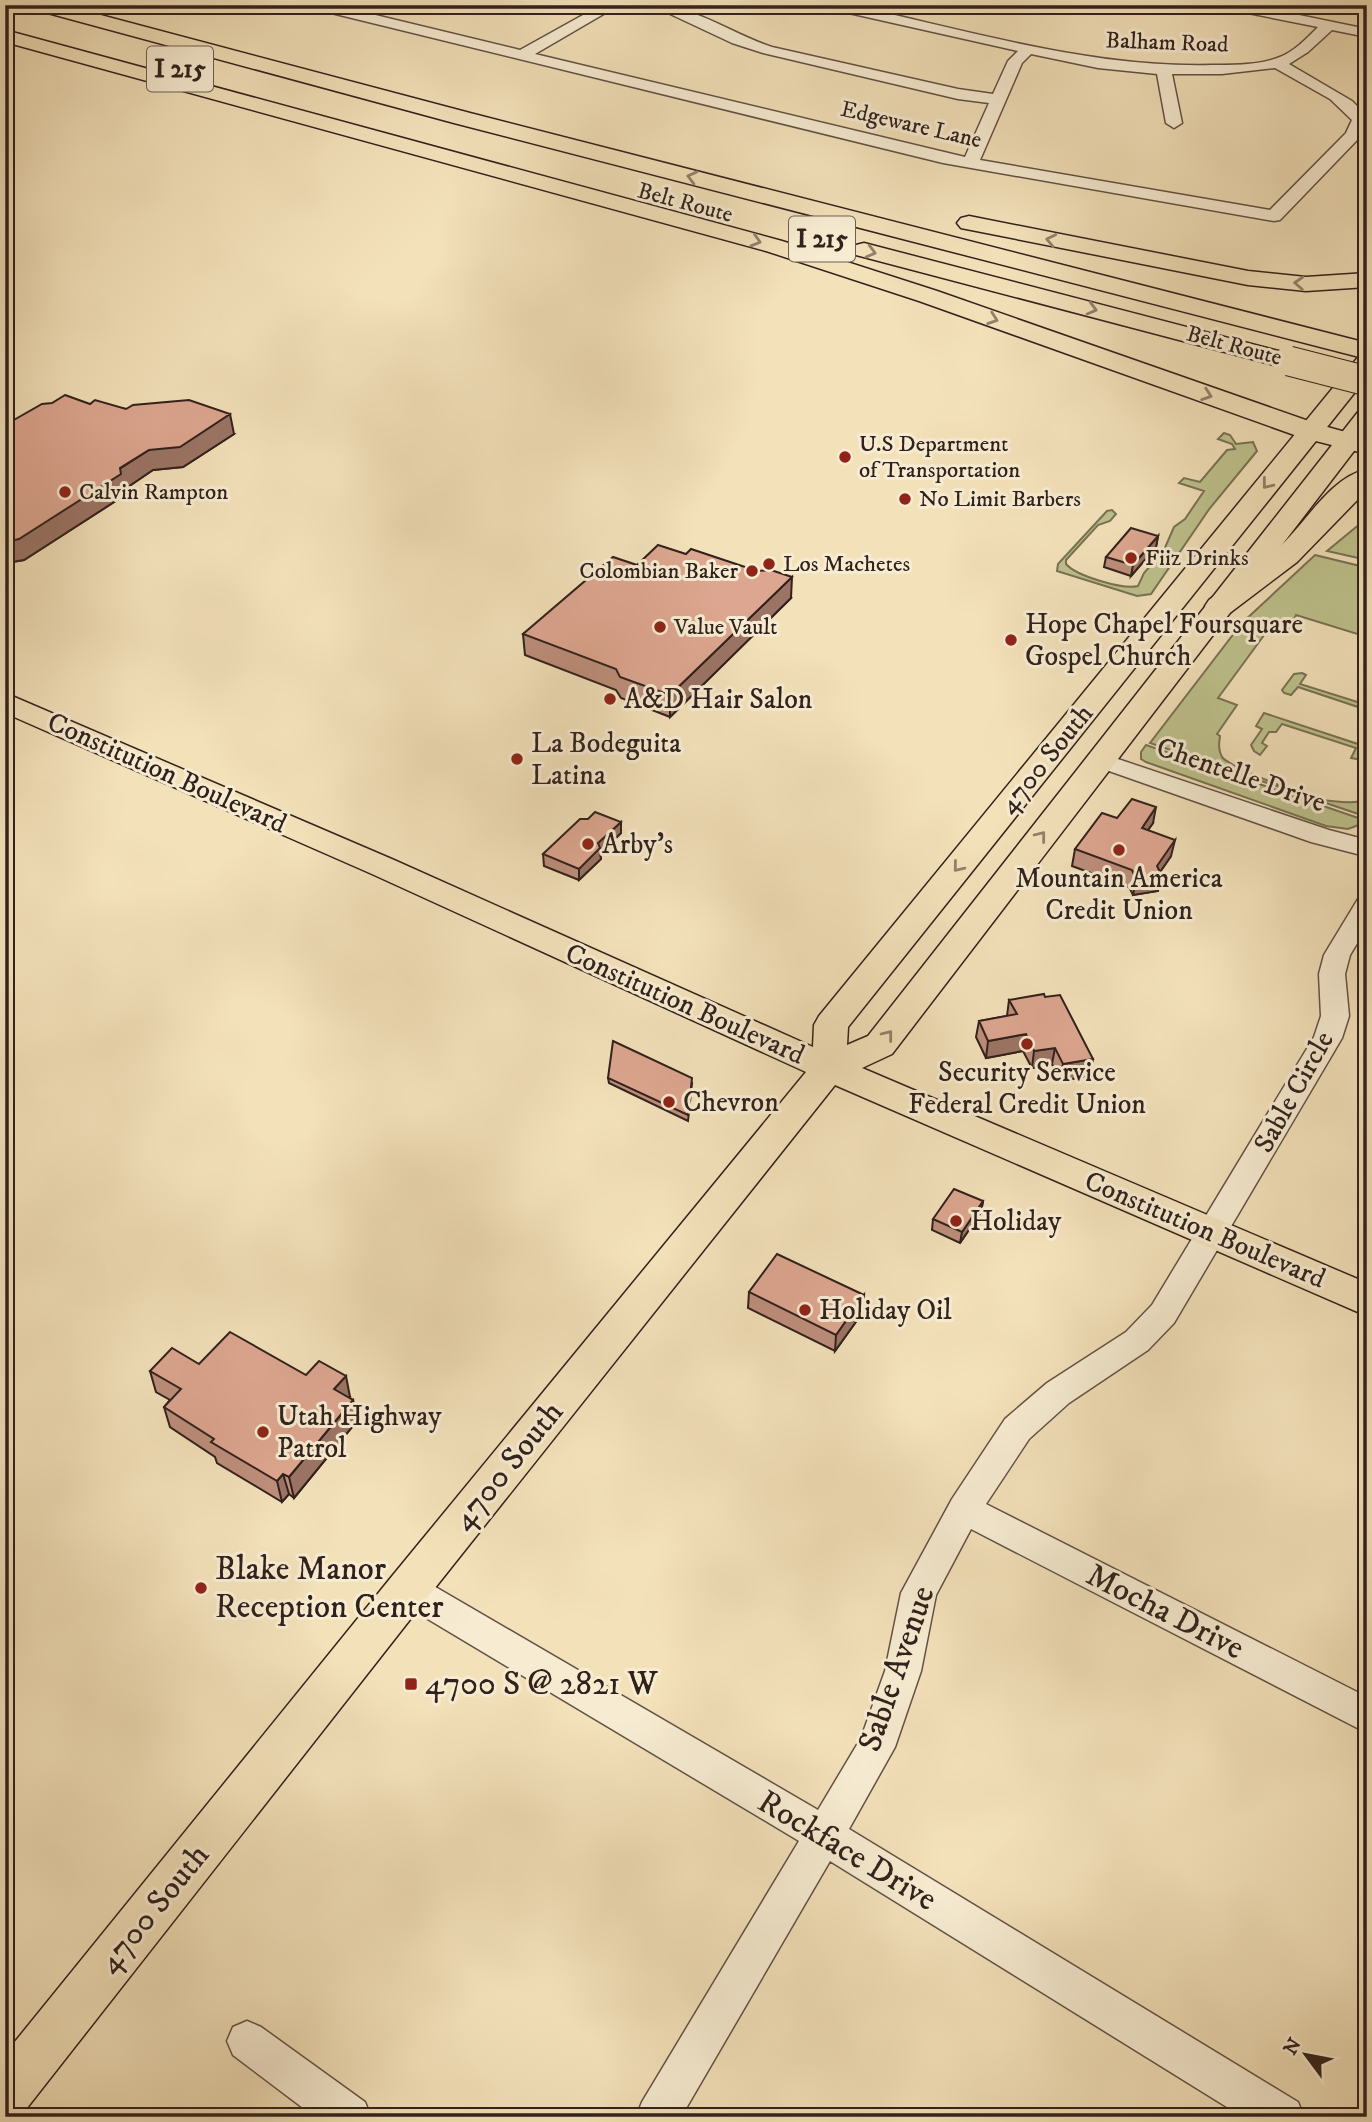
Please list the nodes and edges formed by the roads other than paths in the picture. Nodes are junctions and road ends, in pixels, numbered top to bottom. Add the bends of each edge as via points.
1 (316, 5) edge
2 (612, 5) edge
3 (658, 5) edge
4 (831, 5) edge
5 (1228, 5) edge
6 (42, 6) edge
7 (5, 19) edge
8 (1328, 26) junction
9 (1367, 33) edge
10 (5, 36) edge
11 (1028, 49) junction
12 (523, 55) junction
13 (1277, 63) junction
14 (1163, 69) junction
15 (999, 100) junction
16 (1361, 111) edge
17 (1174, 123) dead end
18 (971, 163) junction
19 (764, 174) dead end
20 (830, 190) dead end
21 (880, 214) junction
22 (948, 218) dead end
23 (1367, 281) edge
24 (1315, 331) junction
25 (1367, 337) edge
26 (1367, 351) edge
27 (1367, 361) edge
28 (1367, 381) edge
29 (1367, 417) edge
30 (1310, 431) junction
31 (1357, 444) edge
32 (1367, 477) edge
33 (1220, 606) junction
34 (5, 702) edge
35 (1100, 760) junction
36 (1365, 850) edge
37 (1367, 905) edge
38 (829, 1068) junction
39 (1213, 1233) junction
40 (1367, 1300) edge
41 (964, 1509) junction
42 (408, 1589) junction
43 (1367, 1716) edge
44 (824, 1836) junction
45 (247, 2041) dead end
46 (5, 2095) edge
47 (350, 2117) edge
48 (657, 2117) edge
49 (1283, 2117) edge

1 - 12 street, Edgeware Lane
2 - 12 street
3 - 15 street via 768,50
4 - 11 street, Balham Road
5 - 8 street
6 - 19 highway
21 -> 6 highway, Belt Route / I 215
7 -> 28 highway, Belt Route / I 215, bridge via 355,117
8 - 9 street
8 - 13 street, Balham Road via 1294,55
10 -> 30 highway via 751,239 928,296
11 - 14 street, Balham Road via 1118,68
11 - 15 street via 1015,61
12 - 18 street, Edgeware Lane
13 - 14 street, Balham Road
13 - 16 street, Edgeware Lane
14 - 17 street
15 - 18 street
16 - 18 street, Edgeware Lane via 1353,135 1274,216
20 - 21 highway
21 - 24 highway, Belt Route / I 215
23 -> 22 highway via 1306,284 1248,278
24 - 25 highway
24 - 26 highway, Belt Route / I 215
27 - 30 main road, 4700 South
29 - 31 main road, 4700 South
30 - 31 highway
30 -> 38 main road, 4700 South via 831,1024
31 - 33 main road, 4700 South
32 - 33 highway via 1349,489 1287,556
33 - 35 main road, 4700 South
34 - 38 main road, Constitution Boulevard
35 - 36 street, Chentelle Drive
38 -> 35 main road, 4700 South via 880,1045
37 - 39 street, Sable Circle via 1337,955 1332,974 1335,1016 1328,1038
38 - 39 main road, Constitution Boulevard
38 - 42 main road, 4700 South
39 - 40 main road, Constitution Boulevard
39 - 41 street, Sable Avenue via 1163,1314 1136,1341 1058,1393 1017,1429
41 - 43 street, Mocha Drive
41 - 44 street, Sable Avenue via 919,1593 903,1671 876,1747
42 - 44 street, Rockface Drive
42 - 46 main road, 4700 South
44 - 48 street, Sable Avenue
44 - 49 street, Rockface Drive
45 - 47 street

